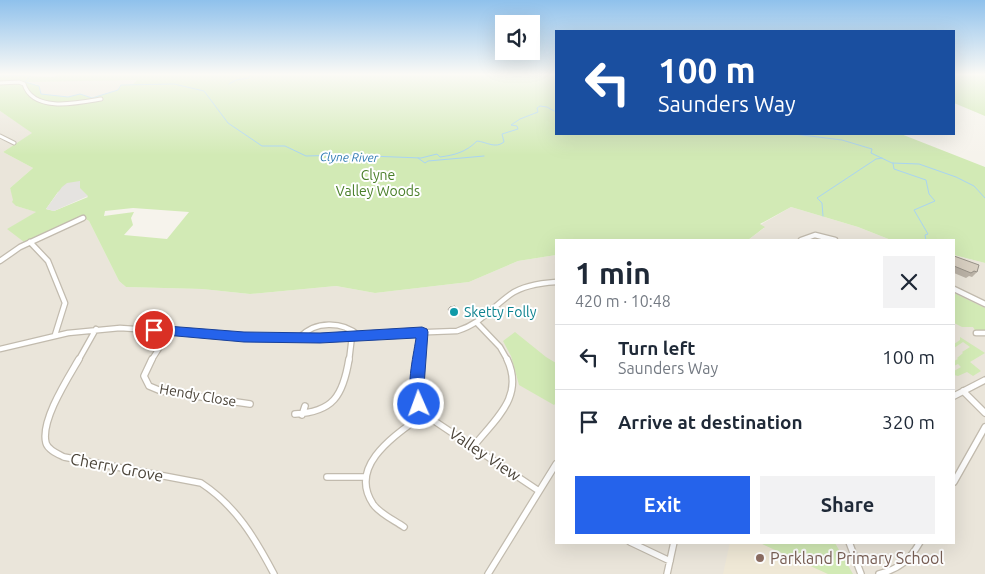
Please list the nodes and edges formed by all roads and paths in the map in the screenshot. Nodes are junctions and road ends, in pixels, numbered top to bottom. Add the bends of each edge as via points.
1 (45, 102) edge
2 (85, 102) edge
3 (0, 136) edge
4 (14, 141) dead end
5 (83, 218) dead end
6 (804, 239) edge
7 (831, 239) edge
8 (30, 242) junction
9 (0, 261) edge
10 (555, 282) edge
11 (955, 289) edge
12 (985, 304) edge
13 (478, 324) junction
14 (96, 329) junction
15 (170, 331) junction
16 (422, 332) junction
17 (976, 333) dead end
18 (985, 333) edge
19 (55, 335) junction
20 (355, 335) junction
21 (300, 337) junction
22 (0, 348) edge
23 (985, 380) edge
24 (963, 391) junction
25 (955, 395) edge
26 (250, 404) dead end
27 (305, 406) dead end
28 (985, 413) edge
29 (295, 414) dead end
30 (424, 414) junction
31 (302, 415) junction
32 (985, 428) edge
33 (472, 447) junction
34 (555, 466) edge
35 (327, 477) dead end
36 (365, 477) junction
37 (955, 480) edge
38 (539, 491) junction
39 (404, 527) dead end
40 (634, 544) edge
41 (674, 544) edge
42 (850, 544) edge
43 (919, 544) edge
44 (670, 561) junction
45 (274, 574) edge
46 (488, 574) edge
47 (667, 574) edge
48 (861, 574) edge
49 (878, 574) edge

1 - 2 street
3 - 4 street
5 - 8 street
6 - 7 street via 815,235
8 - 9 street
8 - 19 street via 48,261 65,303
10 - 13 street via 535,284 513,292
11 - 12 street
13 - 16 street via 457,330
13 - 33 street via 503,350 514,376 514,390
14 - 15 street
14 - 19 street
14 - 45 street, Cherry Grove via 49,414 44,430 45,442 52,451 64,457 208,487 234,508
15 - 21 street via 244,337
15 - 26 street, Hendy Close via 144,376 150,386 161,391
16 - 20 street
16 - 30 street via 417,386
17 - 18 street
19 - 22 street
20 - 21 street
20 - 21 street via 350,328 332,325 309,329
20 - 31 street via 344,388 335,402 316,413
23 - 24 street
24 - 25 street
24 - 28 street
27 - 31 street
29 - 31 street
30 - 33 street, Valley View
30 - 36 street via 379,449
32 - 37 street
33 - 38 street, Valley View
34 - 38 street
35 - 36 street
36 - 39 street via 374,505
38 - 46 street
40 - 44 street
41 - 44 street
42 - 48 street
43 - 49 street via 904,565
44 - 47 street

